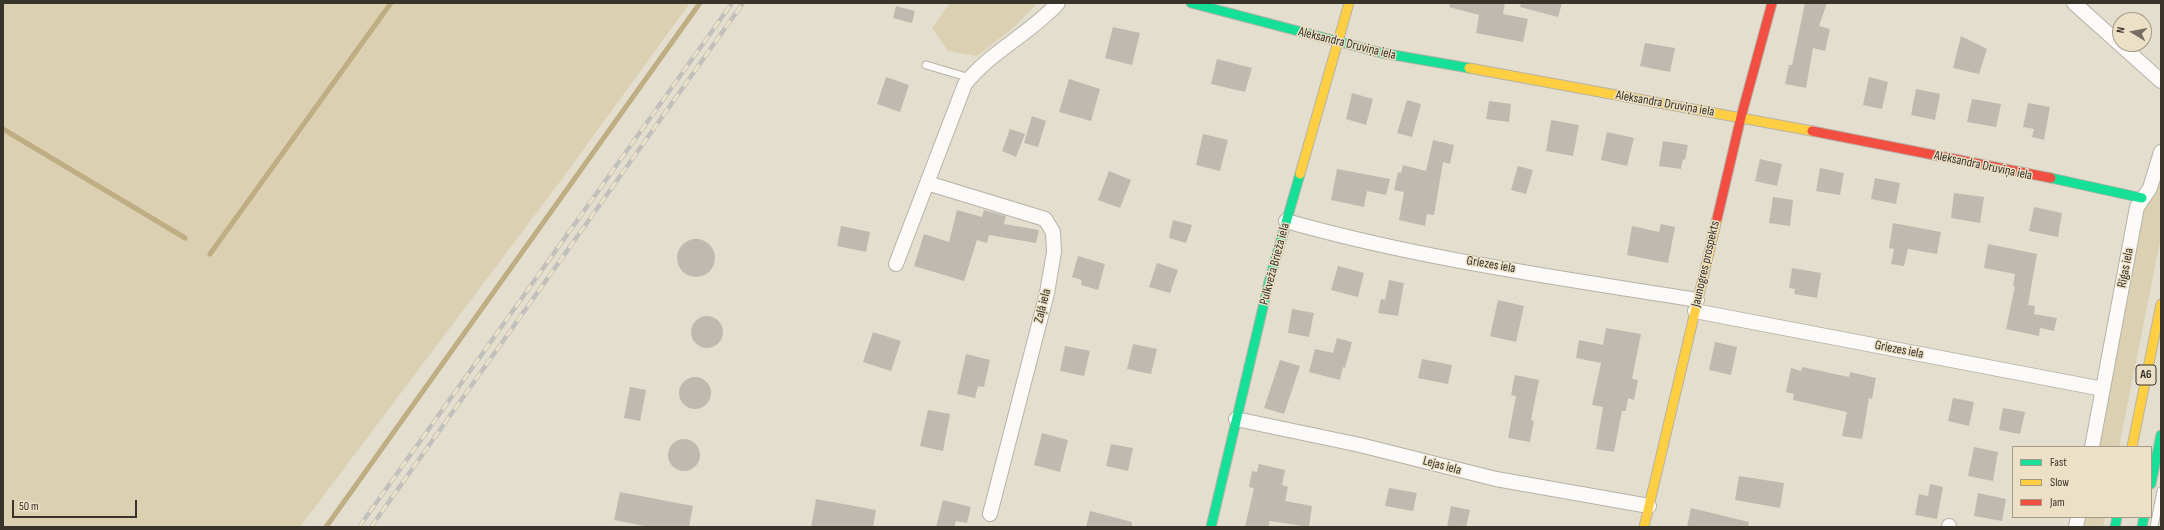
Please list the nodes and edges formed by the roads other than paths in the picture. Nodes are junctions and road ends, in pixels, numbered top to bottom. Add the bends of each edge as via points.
1 (1058, 3) edge
2 (1191, 3) edge
3 (1349, 3) edge
4 (1772, 3) edge
5 (2074, 3) edge
6 (1338, 43) junction
7 (926, 66) dead end
8 (970, 78) junction
9 (2161, 81) edge
10 (1741, 117) junction
11 (2161, 152) edge
12 (927, 183) junction
13 (2142, 198) junction
14 (1286, 221) junction
15 (896, 264) dead end
16 (2161, 304) edge
17 (1696, 306) junction
18 (2103, 389) junction
19 (1236, 419) junction
20 (2161, 435) edge
21 (2092, 446) edge
22 (2132, 446) edge
23 (2152, 479) edge
24 (2161, 491) edge
25 (1649, 506) junction
26 (990, 514) dead end
27 (1211, 527) edge
28 (1644, 527) edge
29 (2154, 527) edge

1 - 8 street via 1037,24 994,55
2 - 6 main road, Aleksandra Druviņa iela
3 - 6 main road, Pulkveža Brieža iela
4 - 10 main road, Jaunogres prospekts
5 - 9 street
6 - 10 main road, Aleksandra Druviņa iela via 1431,63
6 - 14 main road, Pulkveža Brieža iela
7 - 8 lane
8 - 12 street via 952,115
10 - 13 main road, Aleksandra Druviņa iela
10 - 17 main road, Jaunogres prospekts
11 - 13 street, Rīgas iela via 2150,188
12 - 15 street
12 - 26 street, Zaļā iela via 1045,219 1053,232 1054,252 1047,292
13 - 18 street, Rīgas iela via 2138,207
14 - 17 street, Griezes iela via 1401,250
14 - 19 main road, Pulkveža Brieža iela
16 - 22 main road, A6
17 - 18 street, Griezes iela
17 - 25 main road, Jaunogres prospekts
18 - 21 street, Rīgas iela
19 - 25 street, Lejas iela via 1360,445 1496,479
19 - 27 main road, Pulkveža Brieža iela
20 - 23 main road
24 - 29 lane
25 - 28 main road, Jaunogres prospekts

